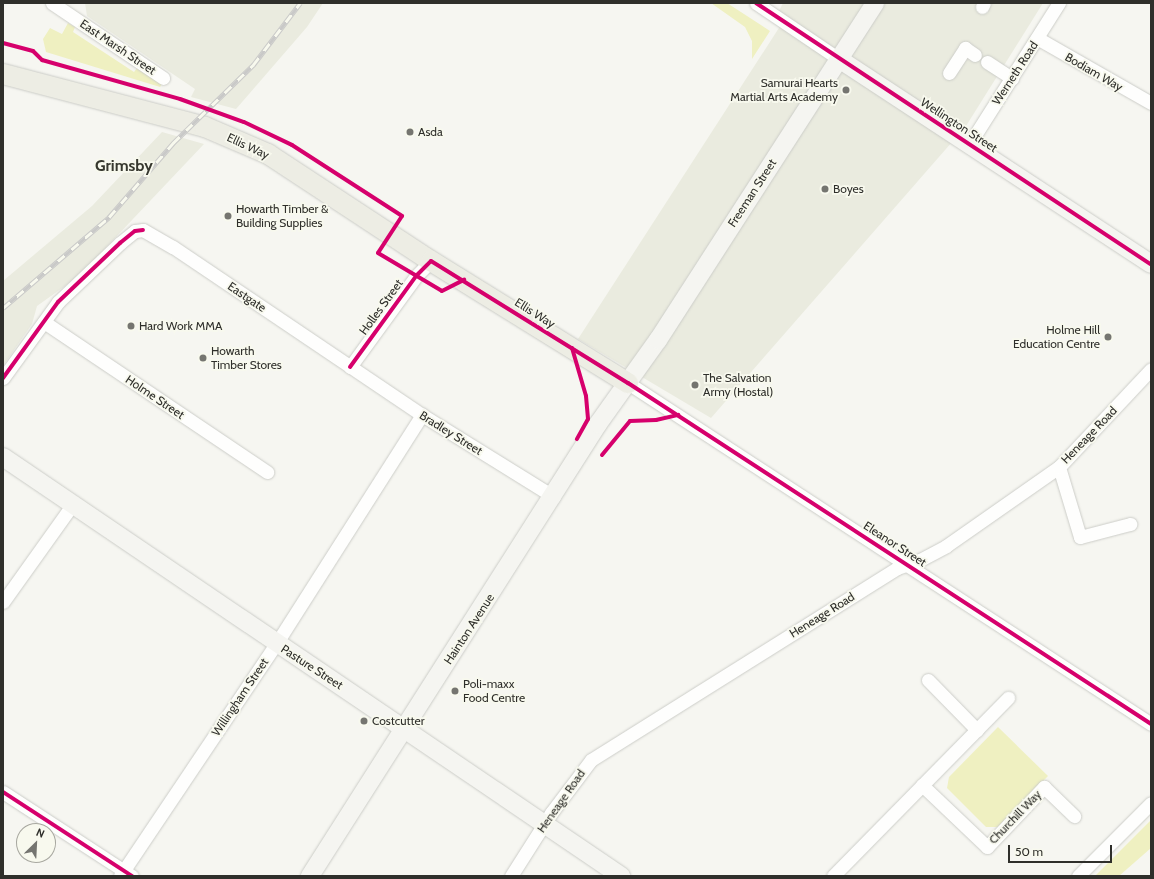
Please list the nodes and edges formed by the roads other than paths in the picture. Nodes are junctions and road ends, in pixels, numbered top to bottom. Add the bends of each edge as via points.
1 (52, 3) edge
2 (756, 3) edge
3 (875, 3) edge
4 (1059, 3) edge
5 (1037, 38) junction
6 (970, 48) dead end
7 (839, 59) junction
8 (987, 62) dead end
9 (949, 73) dead end
10 (3, 74) edge
11 (163, 78) dead end
12 (1012, 78) junction
13 (1151, 103) edge
14 (970, 143) junction
15 (431, 261) junction
16 (1151, 264) edge
17 (44, 322) junction
18 (350, 367) junction
19 (1151, 369) edge
20 (3, 378) edge
21 (628, 383) junction
22 (422, 415) junction
23 (3, 456) edge
24 (1059, 467) junction
25 (267, 472) dead end
26 (554, 497) junction
27 (72, 504) junction
28 (1130, 524) dead end
29 (908, 564) junction
30 (3, 602) edge
31 (276, 644) junction
32 (928, 680) dead end
33 (1008, 698) dead end
34 (1151, 724) edge
35 (405, 728) junction
36 (977, 730) junction
37 (922, 785) junction
38 (3, 792) edge
39 (1151, 803) edge
40 (1074, 816) dead end
41 (545, 823) junction
42 (125, 874) edge
43 (310, 876) edge
44 (511, 876) edge
45 (621, 876) edge
46 (833, 876) edge
47 (1078, 876) edge

1 - 11 street, East Marsh Street
2 - 7 street, Wellington Street
3 - 7 street, Freeman Street
4 - 5 street, Werneth Road
5 - 12 street, Werneth Road
5 - 13 street, Bodiam Way
6 - 9 street
7 - 14 street, Wellington Street
7 - 21 street, Freeman Street
8 - 12 street
10 - 15 main road, Ellis Way via 205,127 268,154
12 - 14 street, Werneth Road
14 - 16 street, Wellington Street
15 - 18 street, Holles Street via 416,276
15 - 21 main road, Ellis Way
17 - 18 street, Eastgate via 58,302 120,243 135,231 143,230 173,247
17 - 20 street
17 - 25 street, Holme Street
18 - 22 street, Bradley Street
19 - 24 street, Heneage Road
21 - 26 street, Hainton Avenue via 598,424
21 - 29 street, Eleanor Street
22 - 26 street, Bradley Street
22 - 31 street, Willingham Street
23 - 27 street, Pasture Street
24 - 28 street via 1080,537
24 - 29 street, Heneage Road via 946,546
26 - 35 street, Hainton Avenue
27 - 30 street
27 - 31 street, Pasture Street
29 - 34 street, Eleanor Street
29 - 41 street, Heneage Road via 881,578 591,760
31 - 35 street, Pasture Street
31 - 42 street, Willingham Street
32 - 36 street
33 - 36 street
35 - 41 street, Pasture Street
35 - 43 street, Hainton Avenue
36 - 37 street
37 - 40 street, Churchill Way via 986,847 1044,787
37 - 46 street
38 - 42 street
39 - 47 street
41 - 44 street, Heneage Road
41 - 45 street, Pasture Street

